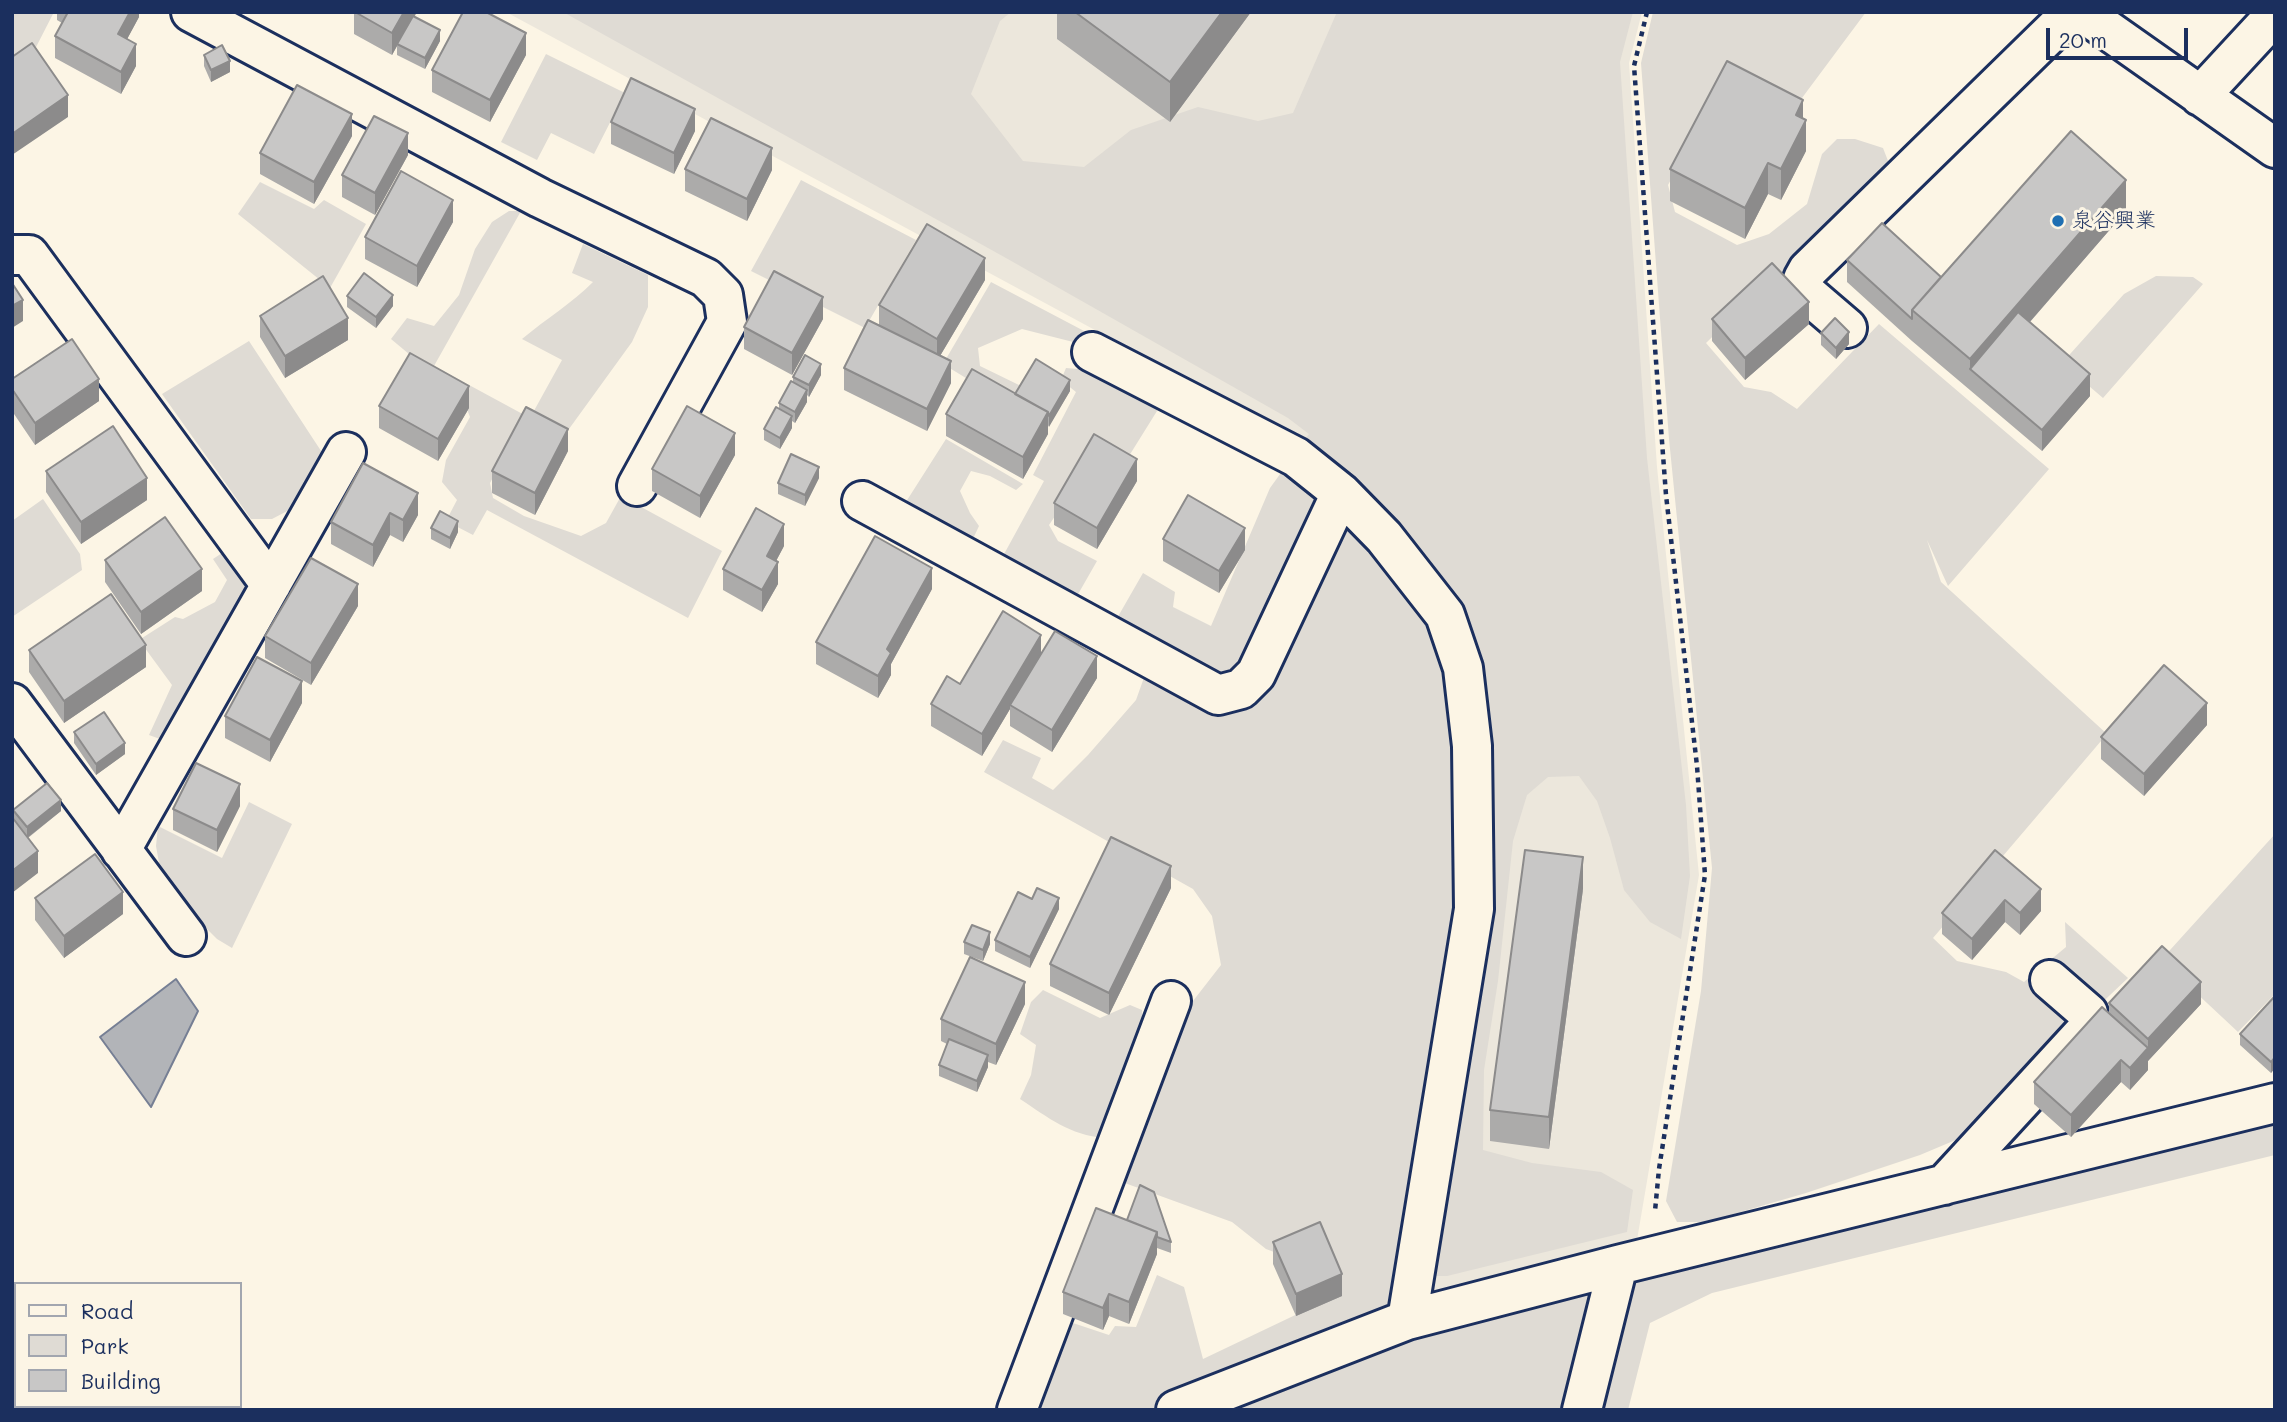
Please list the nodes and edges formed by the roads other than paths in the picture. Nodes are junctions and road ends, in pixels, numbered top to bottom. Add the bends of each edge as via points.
1 (191, 12) edge
2 (2072, 12) edge
3 (2082, 12) edge
4 (2275, 15) edge
5 (2200, 96) junction
6 (2275, 148) edge
7 (12, 255) edge
8 (1847, 328) edge
9 (1092, 352) dead end
10 (346, 452) dead end
11 (637, 486) dead end
12 (1341, 493) junction
13 (862, 501) dead end
14 (271, 585) junction
15 (12, 703) edge
16 (121, 850) junction
17 (187, 936) dead end
18 (2050, 980) dead end
19 (1171, 1001) dead end
20 (2275, 1103) edge
21 (1944, 1185) junction
22 (1634, 1261) junction
23 (1407, 1320) junction
24 (1017, 1410) edge
25 (1177, 1410) edge
26 (1582, 1410) edge

1 - 11 street via 540,198 706,278 723,295 727,322
2 - 8 street via 1808,270 1802,279 1805,292
3 - 5 street
4 - 5 street
5 - 6 street
7 - 14 street via 29,255
9 - 12 street via 1296,457
10 - 14 street
12 - 13 street via 1256,674 1241,689 1218,695
12 - 23 street via 1384,537 1445,615 1463,668 1472,746 1474,909
14 - 16 street
15 - 16 street
16 - 17 street
18 - 21 street via 2088,1013 2091,1025
19 - 24 street
20 - 21 street
21 - 22 street
22 - 23 street
22 - 26 street
23 - 25 street

